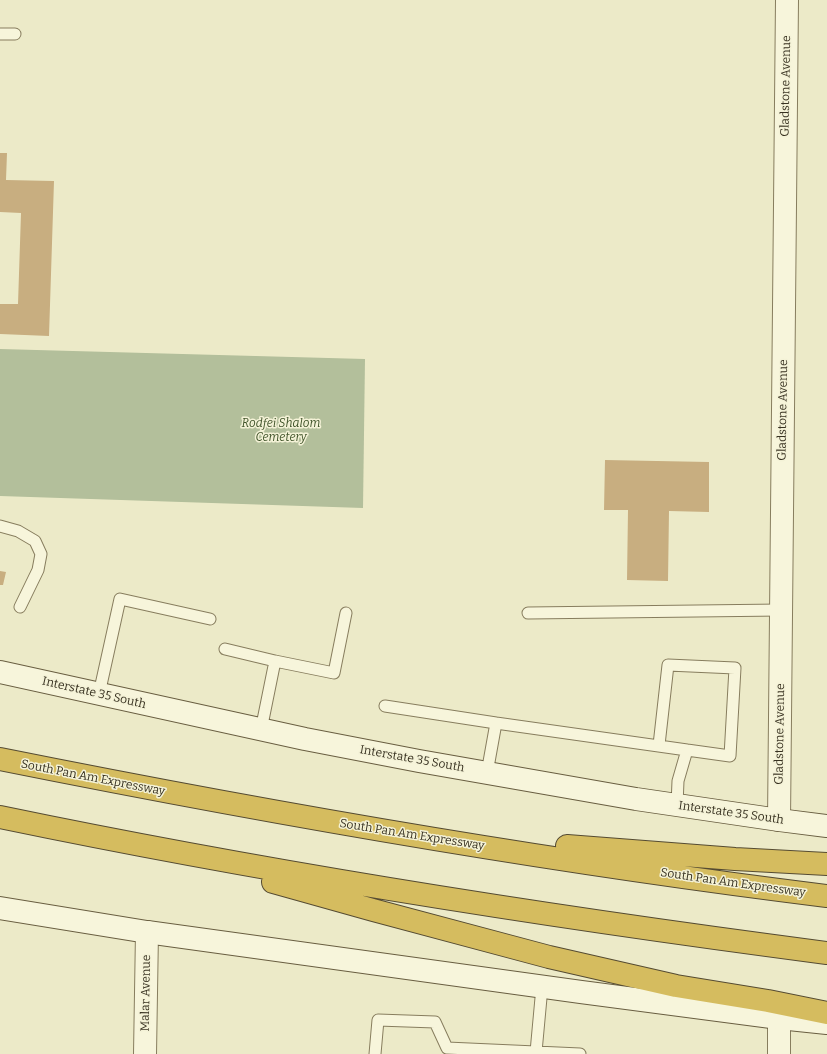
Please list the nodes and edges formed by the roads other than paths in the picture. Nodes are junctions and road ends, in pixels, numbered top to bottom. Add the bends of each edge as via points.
1 (787, 0) edge
2 (0, 34) edge
3 (15, 34) dead end
4 (0, 526) edge
5 (20, 607) dead end
6 (781, 610) junction
7 (346, 613) dead end
8 (528, 613) dead end
9 (210, 619) dead end
10 (225, 649) dead end
11 (276, 660) junction
12 (0, 672) edge
13 (99, 694) junction
14 (385, 706) dead end
15 (496, 722) junction
16 (261, 730) junction
17 (659, 745) junction
18 (687, 750) junction
19 (0, 760) edge
20 (487, 773) junction
21 (677, 805) junction
22 (0, 817) edge
23 (779, 820) junction
24 (827, 826) edge
25 (391, 832) junction
26 (164, 850) junction
27 (827, 864) edge
28 (827, 896) edge
29 (0, 908) edge
30 (148, 932) junction
31 (827, 952) edge
32 (542, 987) junction
33 (827, 1012) edge
34 (779, 1018) junction
35 (827, 1023) edge
36 (444, 1051) edge
37 (536, 1052) junction
38 (145, 1054) edge
39 (375, 1054) edge
40 (580, 1054) edge
41 (779, 1054) edge

1 - 6 main road, Gladstone Avenue
2 - 3 lane
4 - 5 lane via 18,531 35,541 41,554 38,570
6 - 8 lane
6 - 23 main road, Gladstone Avenue
7 - 11 lane via 334,673
9 - 13 lane via 120,599
10 - 11 lane
11 - 16 lane
12 - 13 main road, Interstate 35 South
13 - 16 main road, Interstate 35 South
14 - 15 lane
15 - 17 lane
15 - 20 lane
16 - 20 main road, Interstate 35 South
17 - 18 lane
17 - 18 lane via 668,665 735,668 730,756
18 - 21 lane via 678,781
19 - 25 highway, South Pan Am Expressway via 206,800
20 - 21 main road, Interstate 35 South
21 - 23 main road, Interstate 35 South
22 - 26 highway
23 - 24 main road, Interstate 35 South
25 - 27 highway
25 - 28 highway, South Pan Am Expressway
26 - 31 highway via 490,905
26 - 33 highway via 550,957 676,986
29 - 30 main road
30 - 32 main road
30 - 38 main road, Malar Avenue
32 - 34 main road
32 - 37 lane
34 - 35 main road
34 - 41 main road
36 - 37 lane
36 - 39 lane via 435,1022 378,1020
37 - 40 lane

